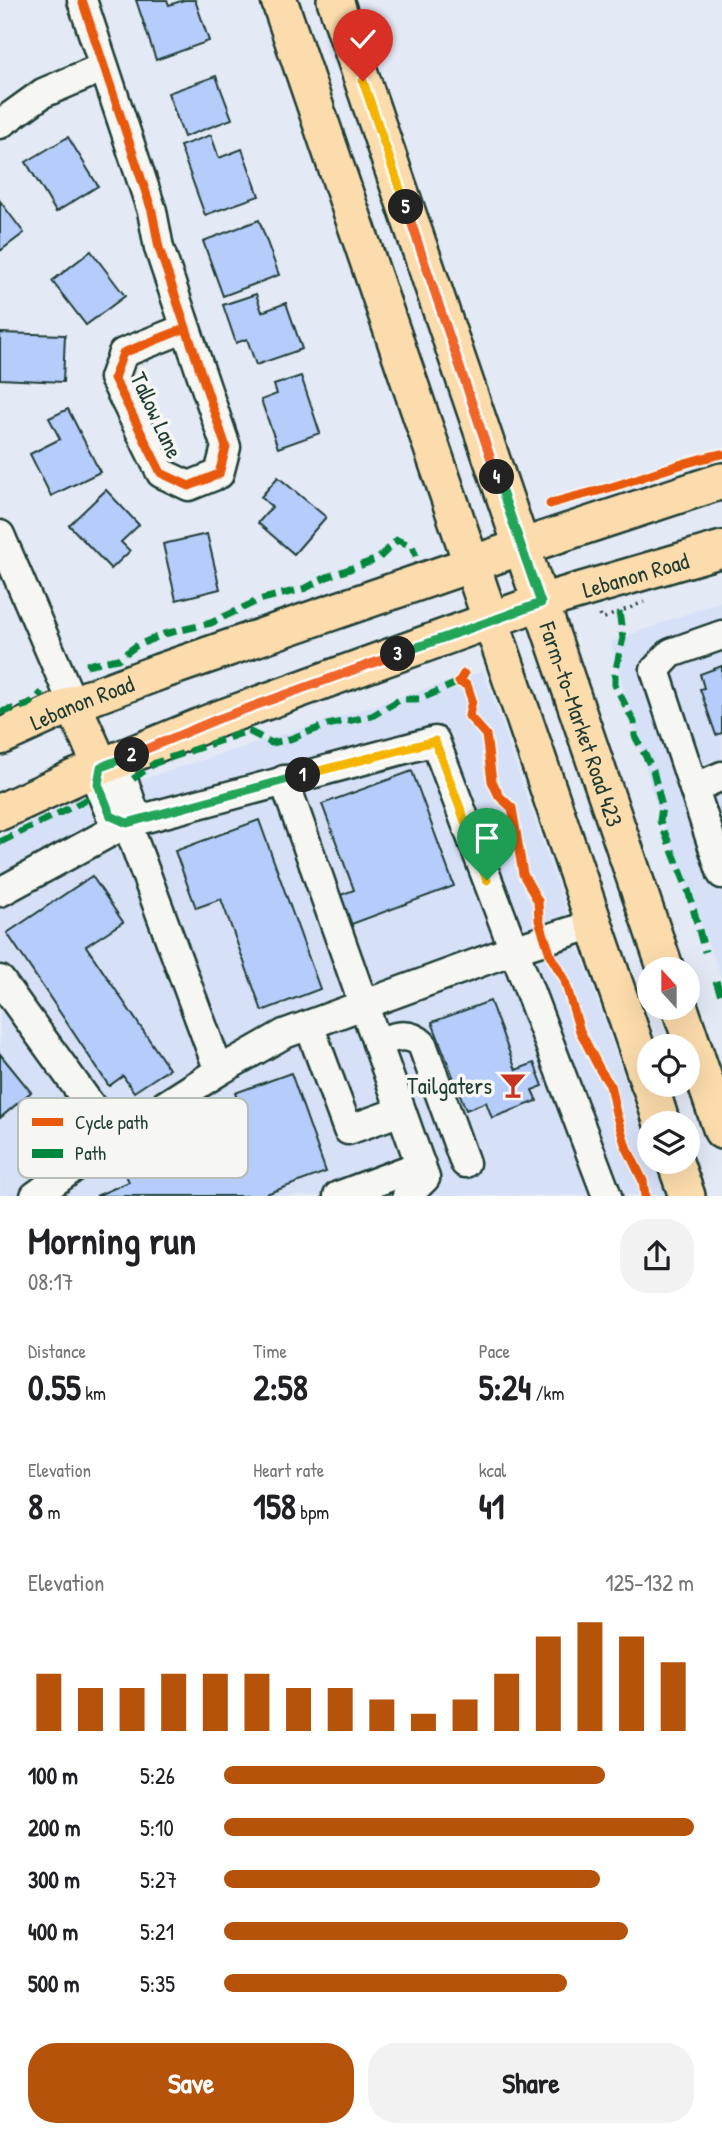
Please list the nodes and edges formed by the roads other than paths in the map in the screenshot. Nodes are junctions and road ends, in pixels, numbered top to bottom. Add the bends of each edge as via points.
1 (82, 0) edge
2 (279, 0) edge
3 (335, 0) edge
4 (104, 67) junction
5 (0, 124) edge
6 (186, 328) junction
7 (722, 481) edge
8 (0, 535) edge
9 (521, 547) junction
10 (722, 549) edge
11 (471, 564) junction
12 (541, 603) junction
13 (492, 620) junction
14 (722, 635) edge
15 (73, 704) junction
16 (0, 737) edge
17 (101, 767) junction
18 (722, 776) edge
19 (284, 780) junction
20 (694, 788) junction
21 (0, 812) edge
22 (127, 823) junction
23 (722, 874) edge
24 (0, 892) edge
25 (594, 925) junction
26 (513, 950) junction
27 (662, 957) edge
28 (0, 980) edge
29 (364, 1005) junction
30 (684, 1020) edge
31 (309, 1025) junction
32 (377, 1043) junction
33 (637, 1050) edge
34 (219, 1071) junction
35 (85, 1098) edge
36 (177, 1098) edge
37 (401, 1111) junction
38 (722, 1130) edge
39 (465, 1163) dead end
40 (421, 1166) junction
41 (679, 1174) edge
42 (59, 1178) edge
43 (35, 1195) edge
44 (338, 1195) edge
45 (407, 1195) edge
46 (607, 1195) edge
47 (687, 1195) edge

1 - 4 street, Tallow Lane
2 - 11 main road
3 - 9 main road, Farm-to-Market Road 423
4 - 5 street via 43,93
4 - 6 street, Tallow Lane
6 - 6 street, Tallow Lane via 226,447 219,474 189,486 161,473 114,378 123,353
7 - 9 main road, Lebanon Road
8 - 15 street
9 - 11 main road, Lebanon Road
9 - 12 main road, Farm-to-Market Road 423
10 - 12 main road, Lebanon Road
11 - 13 main road
11 - 15 main road, Lebanon Road
12 - 13 main road, Lebanon Road
12 - 27 main road, Farm-to-Market Road 423
13 - 17 main road, Lebanon Road via 218,719
13 - 25 main road
14 - 20 street via 671,653 655,670
15 - 16 main road, Lebanon Road
15 - 17 main road
17 - 21 main road, Lebanon Road
17 - 22 street via 98,784 111,816
18 - 20 street
19 - 22 street
19 - 26 street via 435,741
19 - 29 street
20 - 23 street
22 - 24 street
22 - 34 street
25 - 26 street
25 - 33 main road
26 - 29 street
26 - 46 street
28 - 35 street
29 - 31 street
29 - 32 street
30 - 38 main road
31 - 34 street
31 - 37 street via 348,1130
32 - 37 street
32 - 39 street via 404,1035 422,1044
34 - 36 street
37 - 40 street
40 - 44 street
40 - 45 street via 425,1178
41 - 47 main road
42 - 43 street

